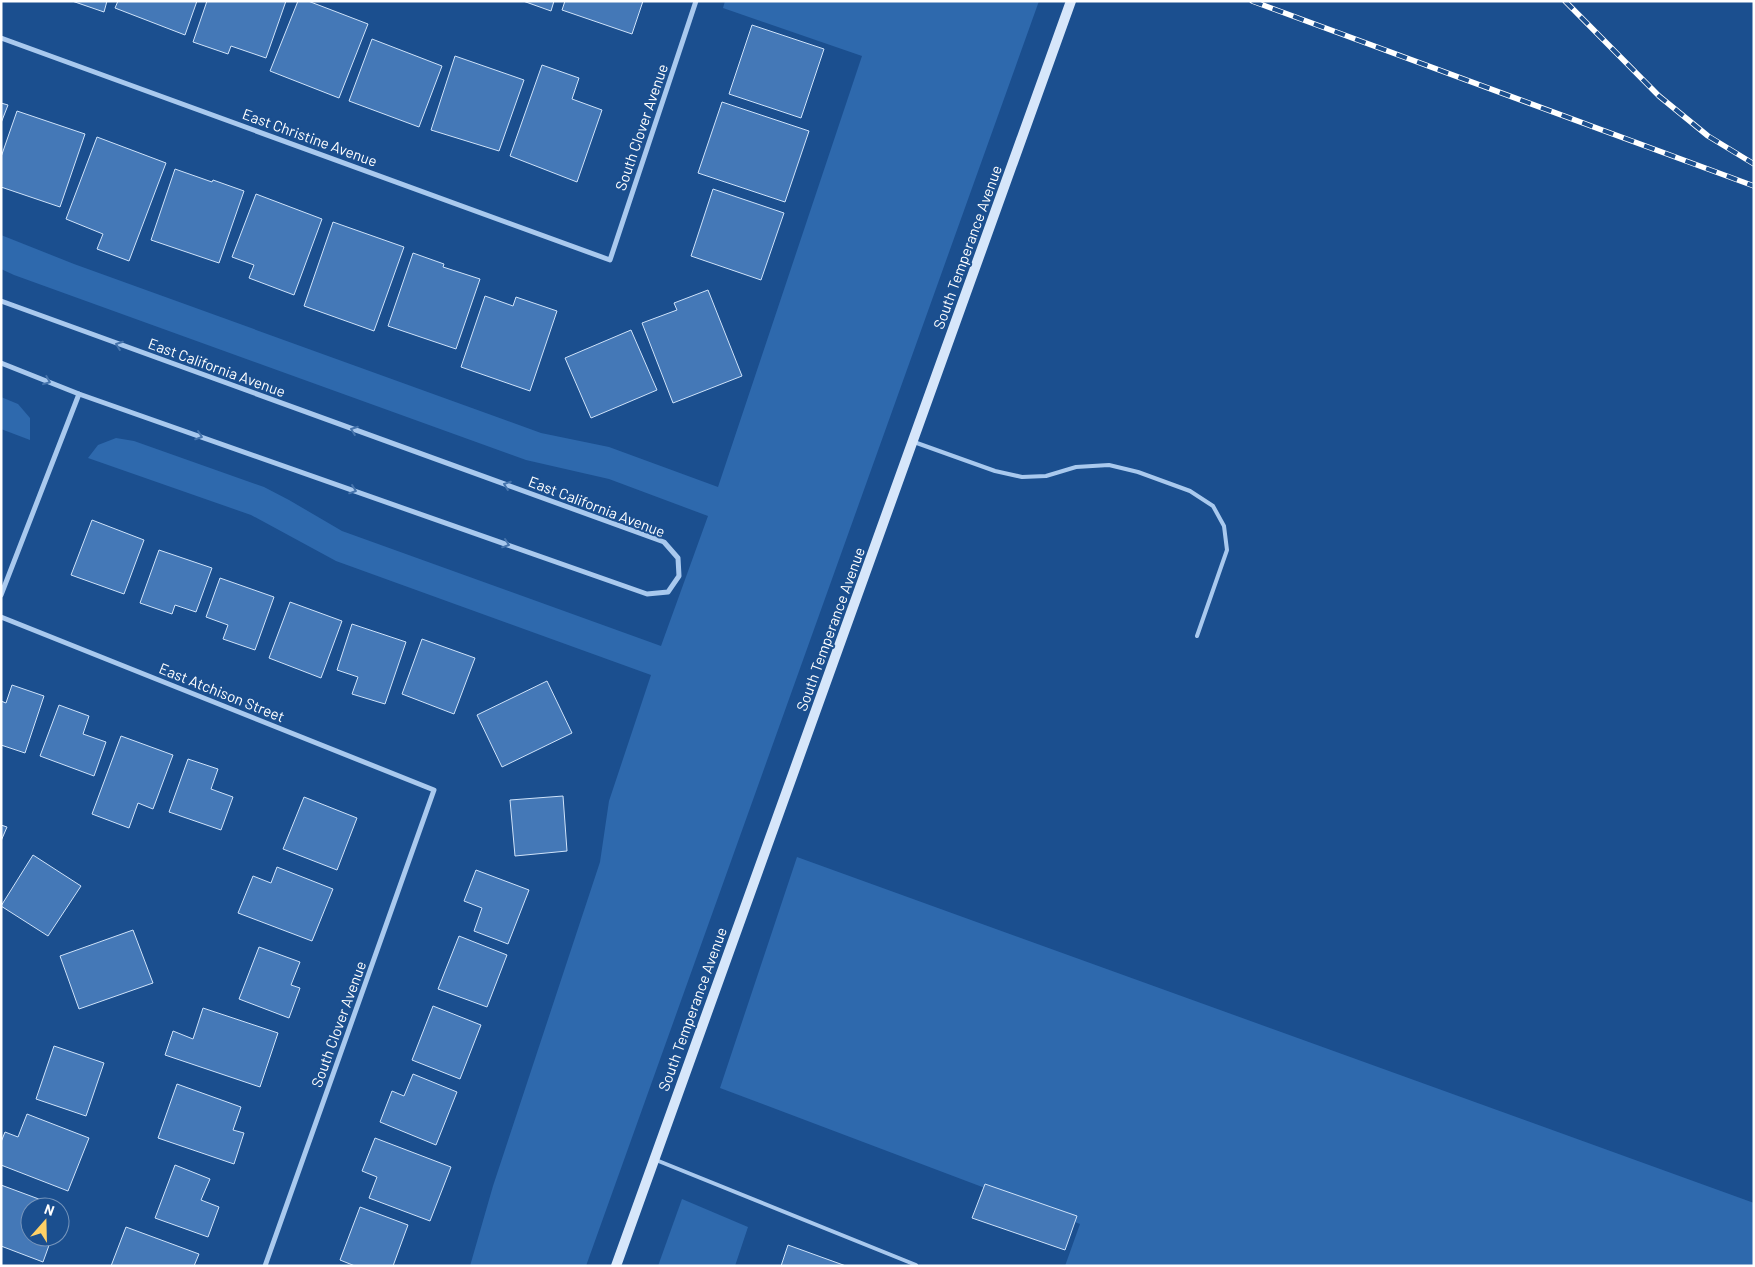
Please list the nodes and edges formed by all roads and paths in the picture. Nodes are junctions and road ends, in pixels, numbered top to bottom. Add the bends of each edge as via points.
1 (696, 1) edge
2 (1071, 1) edge
3 (1, 38) edge
4 (610, 260) joint
5 (1, 301) edge
6 (1, 363) edge
7 (79, 394) junction
8 (913, 441) junction
9 (1, 595) edge
10 (1, 617) edge
11 (1197, 636) dead end
12 (434, 790) joint
13 (654, 1159) junction
14 (916, 1264) dead end
15 (265, 1266) edge
16 (616, 1266) edge

1 - 4 street, South Clover Avenue
2 - 8 main road, South Temperance Avenue
3 - 4 street, East Christine Avenue
7 -> 5 street, East California Avenue via 647,594 668,592 679,576 678,558 664,542
6 -> 7 street, East California Avenue
7 - 9 street
8 - 11 lane via 995,471 1022,477 1108,465 1190,491 1213,506 1224,526 1227,550
8 - 13 main road, South Temperance Avenue
10 - 12 street, East Atchison Street
12 - 15 street, South Clover Avenue
13 - 14 lane
13 - 16 main road, South Temperance Avenue

